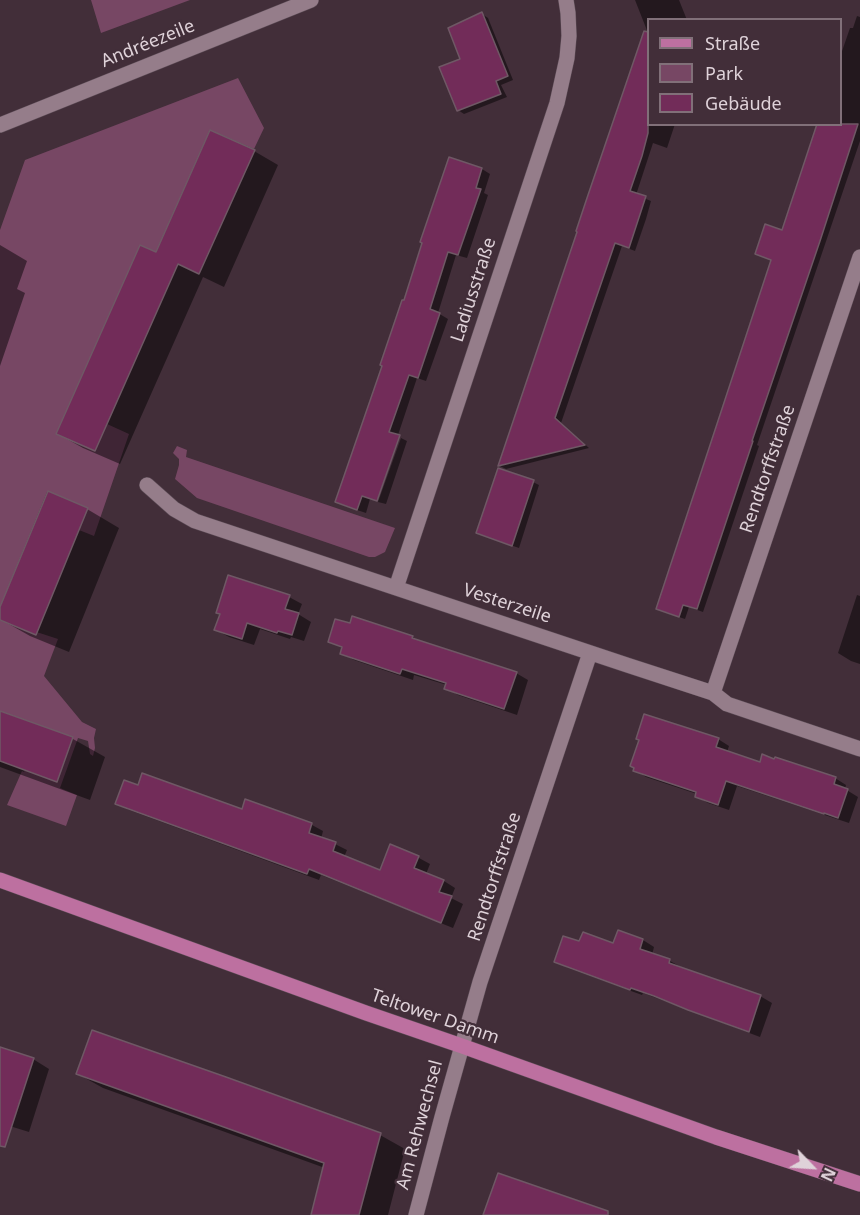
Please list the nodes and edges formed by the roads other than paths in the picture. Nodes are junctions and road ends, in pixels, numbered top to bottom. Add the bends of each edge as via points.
1 (311, 0) edge
2 (566, 0) edge
3 (0, 125) edge
4 (860, 257) edge
5 (147, 485) dead end
6 (396, 588) junction
7 (590, 653) junction
8 (713, 693) junction
9 (860, 749) edge
10 (0, 880) edge
11 (462, 1046) junction
12 (860, 1184) edge
13 (416, 1215) edge

1 - 3 street, Andréezeile
2 - 6 street, Ladiusstraße via 569,36 557,103
4 - 8 street, Rendtorffstraße
5 - 6 street, Vesterzeile via 195,521
6 - 7 street, Vesterzeile
7 - 8 street, Vesterzeile
7 - 11 street, Rendtorffstraße
8 - 9 street, Vesterzeile via 727,705
10 - 11 main road, Teltower Damm
11 - 12 main road, Teltower Damm
11 - 13 street, Am Rehwechsel

